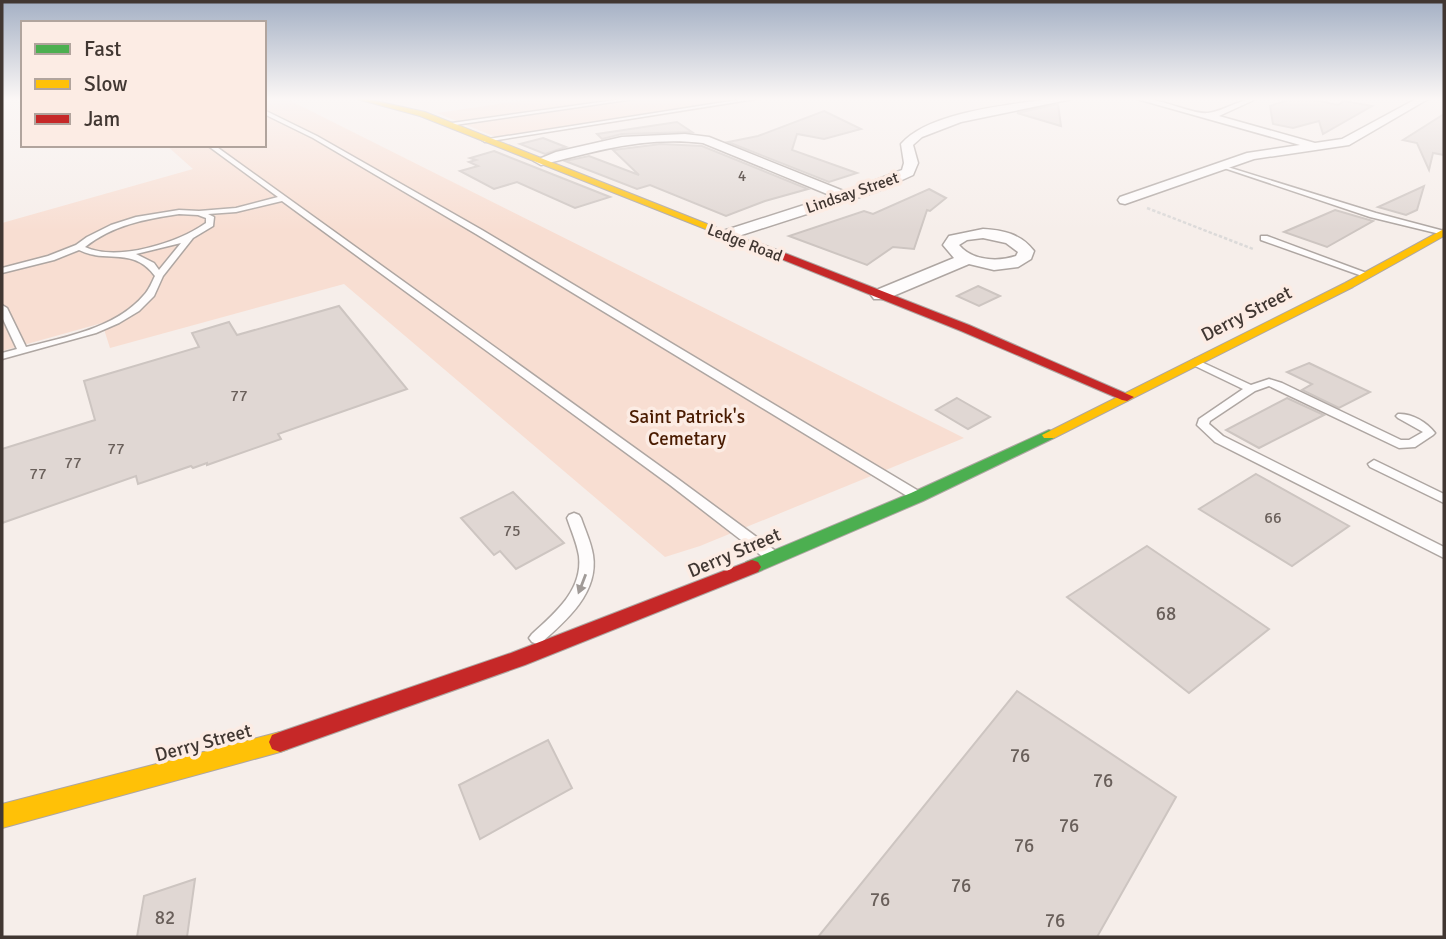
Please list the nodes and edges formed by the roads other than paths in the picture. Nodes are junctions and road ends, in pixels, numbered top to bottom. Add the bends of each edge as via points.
1 (325, 143) edge
2 (492, 143) edge
3 (623, 143) edge
4 (712, 143) edge
5 (909, 143) edge
6 (1306, 143) edge
7 (1341, 143) edge
8 (213, 147) edge
9 (1321, 147) junction
10 (541, 162) junction
11 (1220, 166) junction
12 (844, 196) junction
13 (284, 198) junction
14 (1125, 200) road end
15 (236, 210) junction
16 (199, 213) junction
17 (209, 224) junction
18 (1443, 232) edge
19 (726, 235) junction
20 (189, 238) junction
21 (1264, 238) dead end
22 (82, 249) junction
23 (127, 253) junction
24 (967, 259) dead end
25 (2, 270) edge
26 (1368, 275) junction
27 (159, 276) junction
28 (880, 295) junction
29 (2, 308) edge
30 (23, 350) junction
31 (2, 356) edge
32 (1195, 362) junction
33 (1251, 389) junction
34 (1128, 397) junction
35 (1402, 416) dead end
36 (1374, 464) dead end
37 (917, 497) junction
38 (1444, 499) edge
39 (574, 519) dead end
40 (1444, 552) edge
41 (774, 558) junction
42 (510, 663) junction
43 (2, 817) edge

1 - 37 lane
2 - 10 main road, Ledge Road
3 - 10 street
4 - 12 street
5 - 12 street, Lindsay Street via 908,172
6 - 9 street
7 - 9 street
8 - 13 lane
9 - 11 street via 1252,156
10 - 19 main road, Ledge Road
11 - 14 street
11 - 18 lane via 1373,215
12 - 19 street, Lindsay Street
13 - 15 lane
13 - 41 lane
15 - 16 lane
15 - 17 lane
16 - 17 lane via 210,216
16 - 22 lane via 126,221 88,239
17 - 20 lane
18 - 26 main road, Derry Street
19 - 28 main road, Ledge Road
20 - 23 lane
20 - 27 lane
21 - 26 lane
22 - 23 lane
22 - 25 lane
23 - 27 lane via 151,265
24 - 28 street
26 - 32 main road, Derry Street
27 - 30 lane via 152,296 131,313 90,332
28 - 34 main road, Ledge Road
29 - 30 lane
30 - 31 lane
32 - 33 lane
32 - 34 main road, Derry Street
33 - 35 lane via 1269,382 1278,385 1399,444 1411,444 1429,432
33 - 40 lane via 1205,419 1205,429
34 - 37 main road, Derry Street
36 - 38 lane
37 - 41 main road, Derry Street
39 -> 42 lane via 587,557 581,588 564,613
41 - 42 main road, Derry Street
42 - 43 main road, Derry Street via 264,747

